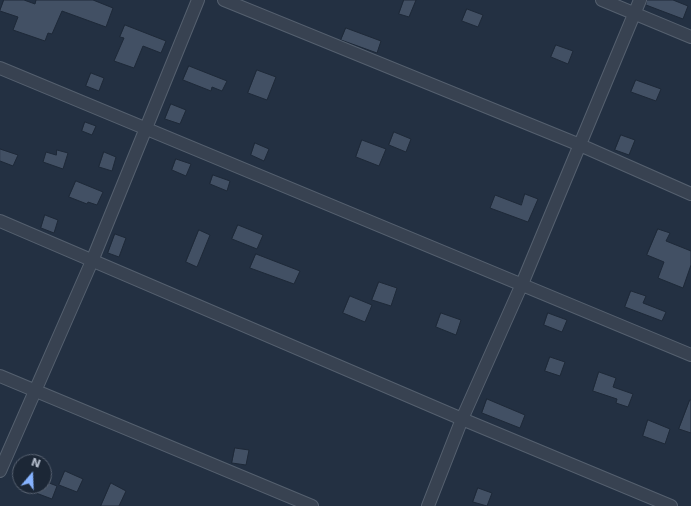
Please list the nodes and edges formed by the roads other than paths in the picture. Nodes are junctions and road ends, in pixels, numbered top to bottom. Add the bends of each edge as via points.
1 (198, 0) edge
2 (224, 0) edge
3 (602, 0) edge
4 (640, 0) edge
5 (635, 14) junction
6 (691, 37) edge
7 (0, 68) edge
8 (146, 128) junction
9 (580, 145) junction
10 (691, 194) edge
11 (0, 221) edge
12 (92, 261) junction
13 (522, 284) junction
14 (691, 355) edge
15 (0, 376) edge
16 (35, 391) junction
17 (462, 419) junction
18 (0, 471) edge
19 (312, 506) edge
20 (428, 506) edge
21 (671, 506) edge

1 - 8 street
2 - 9 street
3 - 5 street
4 - 5 street
5 - 6 street
5 - 9 street
7 - 8 street
8 - 12 street
8 - 13 street
9 - 10 street
9 - 13 street
11 - 12 street
12 - 16 street
12 - 17 street
13 - 14 street
13 - 17 street
15 - 16 street
16 - 18 street
16 - 19 street
17 - 20 street
17 - 21 street

